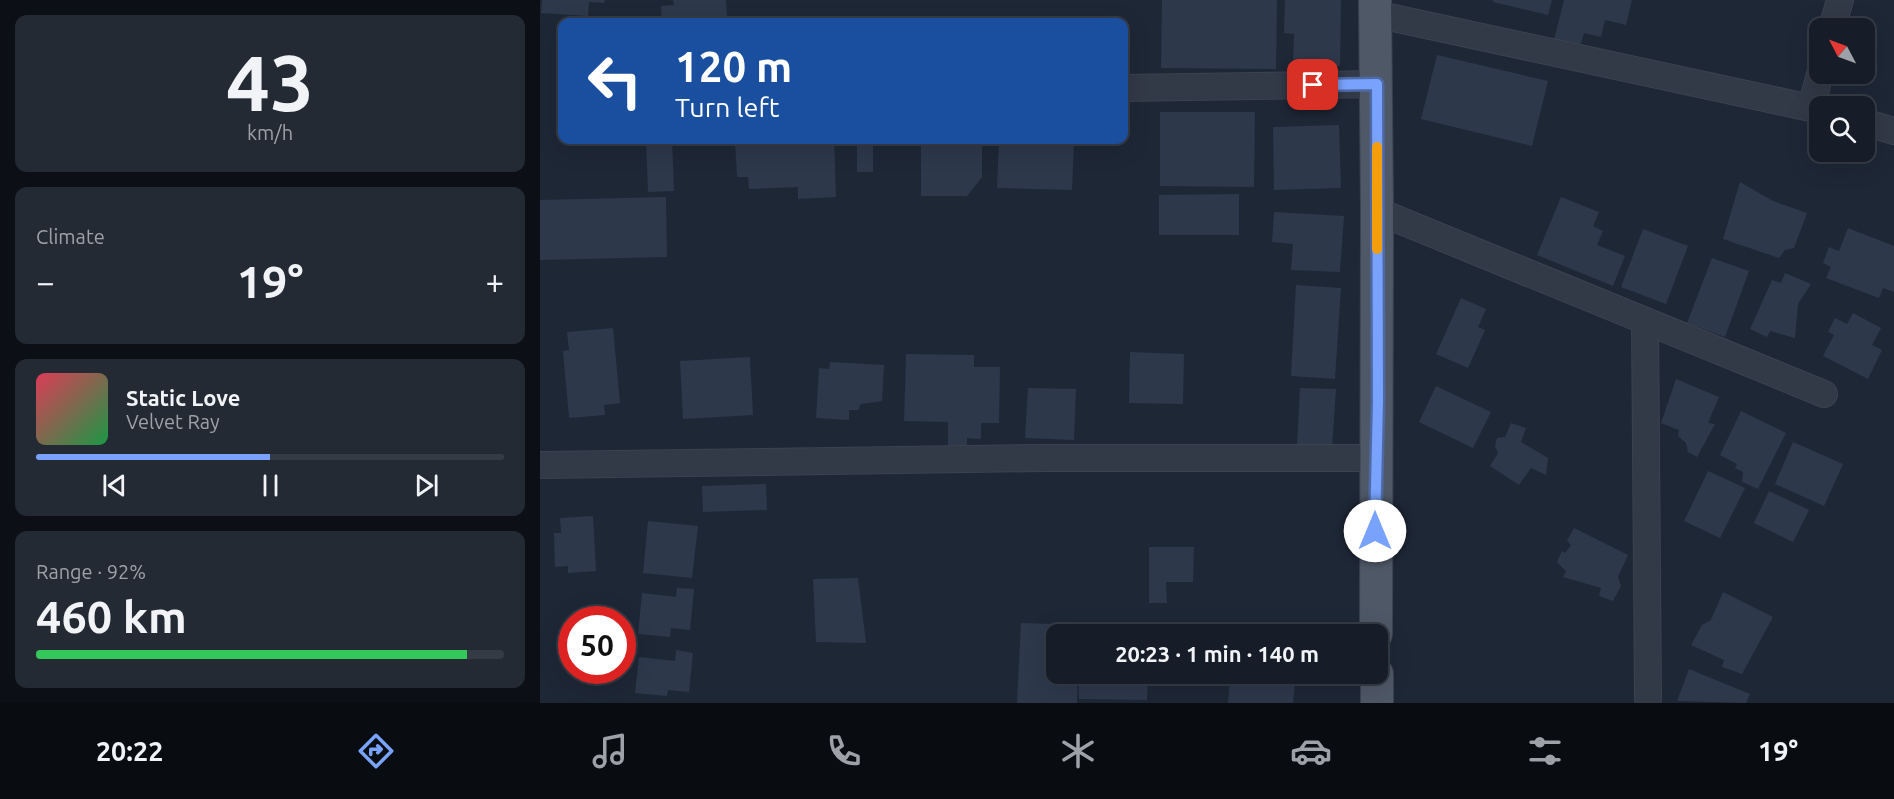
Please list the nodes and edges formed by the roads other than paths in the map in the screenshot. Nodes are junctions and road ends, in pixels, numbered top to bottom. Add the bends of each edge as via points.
1 (1840, 0) edge
2 (1375, 7) edge
3 (1835, 18) edge
4 (1377, 84) junction
5 (1128, 88) edge
6 (1809, 108) edge
7 (1875, 125) edge
8 (1894, 131) edge
9 (1377, 211) junction
10 (1645, 321) junction
11 (1824, 394) dead end
12 (1375, 458) junction
13 (540, 465) edge
14 (1376, 624) edge
15 (1377, 684) edge
16 (1648, 699) dead end
17 (1377, 703) edge

1 - 3 street
2 - 4 main road
2 - 6 street
4 - 5 street
4 - 9 main road
7 - 8 street
9 - 10 street
9 - 12 main road
10 - 11 street
10 - 16 street
12 - 13 street
12 - 14 main road
15 - 17 main road

